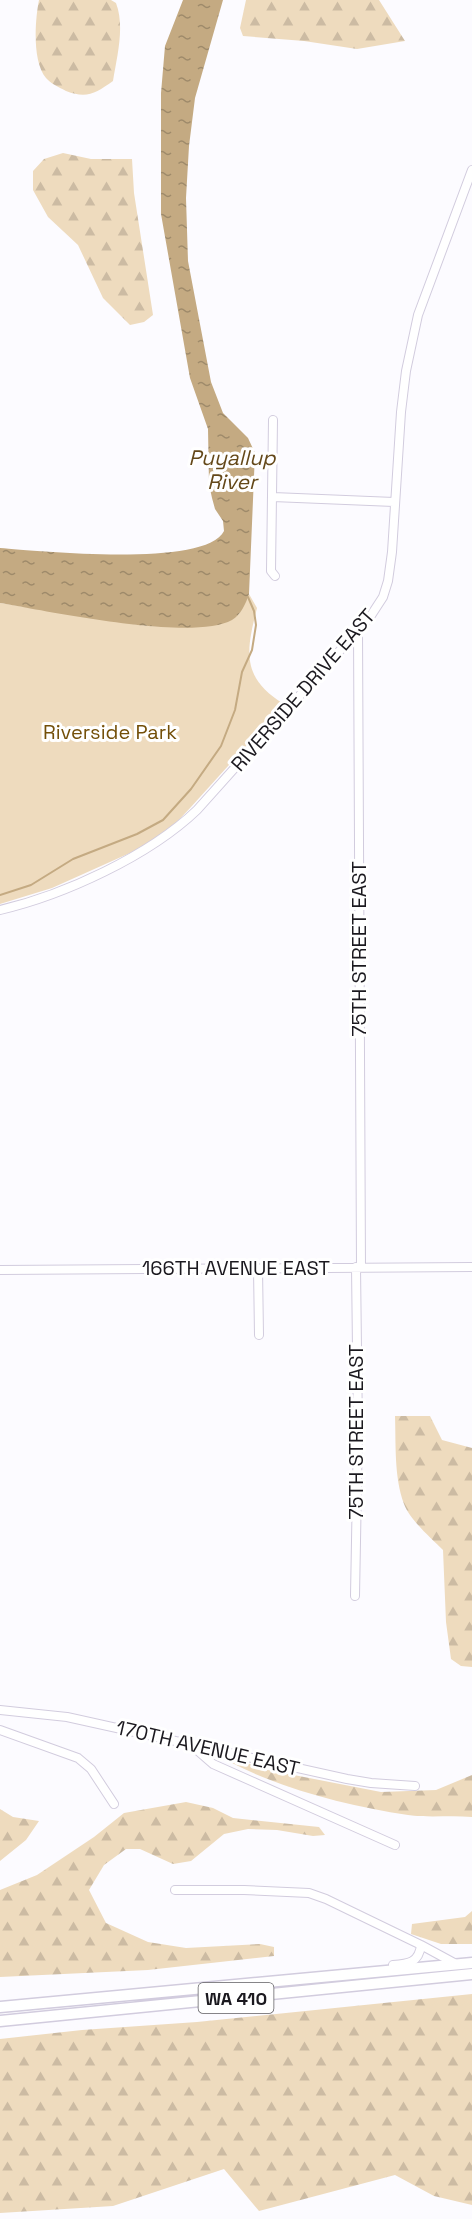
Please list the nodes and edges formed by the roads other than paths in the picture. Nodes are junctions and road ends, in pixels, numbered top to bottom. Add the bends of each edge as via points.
1 (472, 170) edge
2 (273, 420) dead end
3 (273, 497) junction
4 (394, 502) junction
5 (275, 576) dead end
6 (358, 631) junction
7 (0, 910) edge
8 (358, 1267) junction
9 (472, 1267) edge
10 (258, 1269) junction
11 (0, 1270) edge
12 (259, 1335) dead end
13 (355, 1596) dead end
14 (0, 1710) edge
15 (0, 1730) edge
16 (189, 1743) junction
17 (415, 1786) dead end
18 (114, 1804) dead end
19 (395, 1845) dead end
20 (175, 1890) dead end
21 (421, 1945) junction
22 (472, 1963) edge
23 (456, 1964) junction
24 (371, 1972) junction
25 (472, 1974) edge
26 (0, 2007) edge
27 (0, 2021) edge

1 - 4 street, RIVERSIDE DRIVE EAST via 412,338
2 - 3 street
3 - 4 street
3 - 5 street via 271,571
4 - 6 street, RIVERSIDE DRIVE EAST via 386,590
6 - 7 street, RIVERSIDE DRIVE EAST via 197,810 166,838 68,887
6 - 8 street, 75TH STREET EAST
8 - 9 street, 166TH AVENUE EAST
8 - 10 street, 166TH AVENUE EAST
8 - 13 street, 75TH STREET EAST
10 - 11 street, 166TH AVENUE EAST
10 - 12 street
14 - 16 street, 170TH AVENUE EAST via 67,1717
15 - 18 street via 78,1758 92,1769
16 - 17 street, 170TH AVENUE EAST via 347,1779
16 - 19 street via 213,1764
20 - 21 street via 309,1893
21 - 23 street
21 - 24 street via 417,1959 411,1963
22 - 23 highway, WA 410
23 - 24 highway, WA 410
24 - 26 highway, WA 410
25 - 27 highway, WA 410

